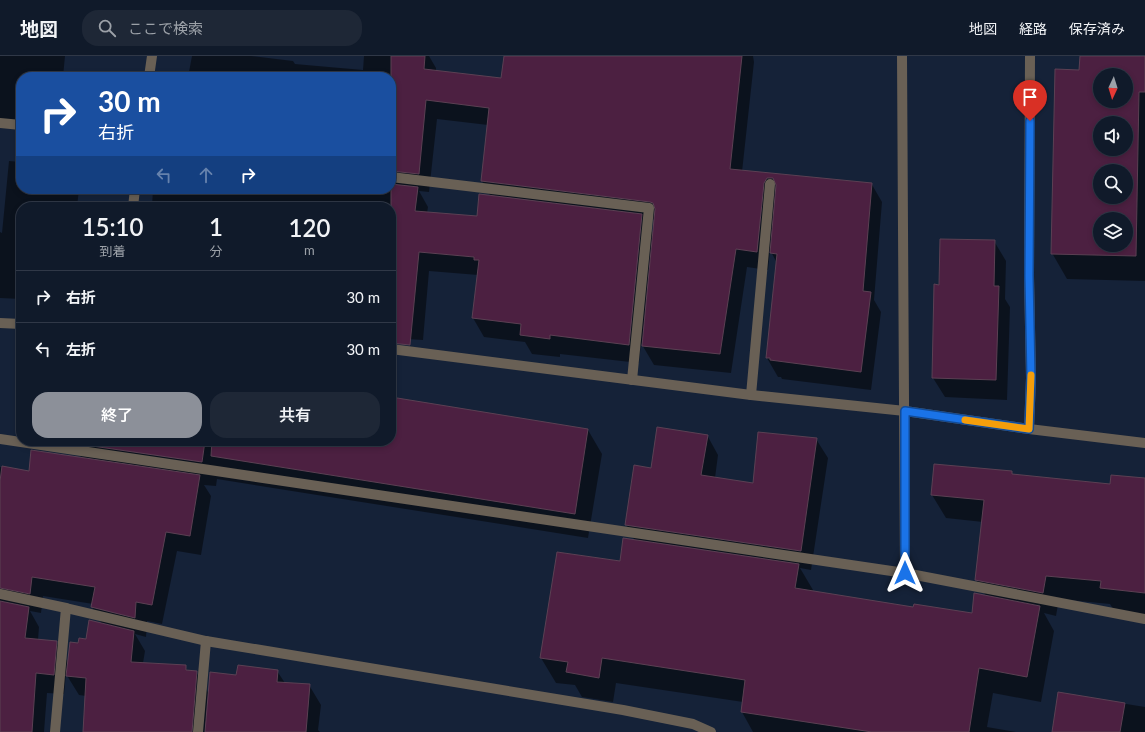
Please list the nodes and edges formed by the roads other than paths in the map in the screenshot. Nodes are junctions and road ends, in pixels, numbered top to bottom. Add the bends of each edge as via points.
1 (152, 56) edge
2 (902, 56) edge
3 (1030, 56) edge
4 (150, 72) edge
5 (0, 123) edge
6 (16, 125) edge
7 (396, 179) edge
8 (770, 184) dead end
9 (0, 323) edge
10 (16, 324) edge
11 (396, 350) edge
12 (632, 380) junction
13 (751, 395) junction
14 (905, 411) junction
15 (1029, 429) junction
16 (0, 439) edge
17 (16, 441) edge
18 (1145, 443) edge
19 (47, 446) edge
20 (905, 573) junction
21 (0, 594) edge
22 (66, 608) junction
23 (1145, 619) edge
24 (206, 641) junction
25 (55, 732) edge
26 (198, 732) edge
27 (712, 732) edge

1 - 4 street
2 - 14 street
3 - 15 street
5 - 6 street
7 - 12 street via 649,208
8 - 13 street
9 - 10 street
11 - 12 street
12 - 13 street
13 - 14 street
14 - 15 street
14 - 20 street
15 - 18 street
16 - 17 street
19 - 20 street
20 - 23 street
21 - 22 street
22 - 24 street
22 - 25 street
24 - 26 street
24 - 27 street via 623,710 693,724

